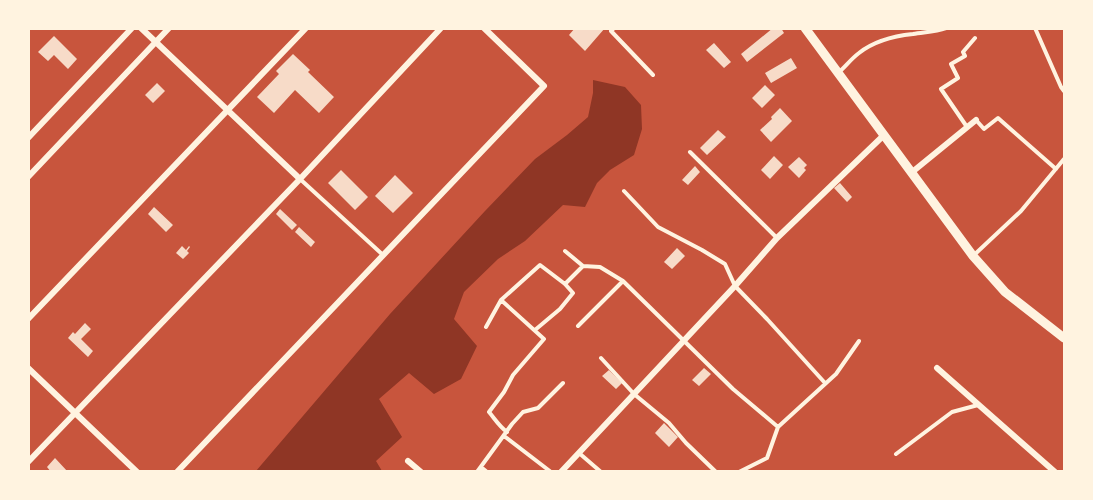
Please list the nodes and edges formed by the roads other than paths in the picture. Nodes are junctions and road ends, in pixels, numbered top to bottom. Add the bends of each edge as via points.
1 (132, 28) edge
2 (141, 28) edge
3 (169, 28) edge
4 (306, 28) edge
5 (441, 28) edge
6 (484, 28) edge
7 (614, 28) edge
8 (805, 28) edge
9 (946, 28) edge
10 (1035, 28) edge
11 (975, 38) dead end
12 (156, 43) junction
13 (837, 74) junction
14 (653, 75) dead end
15 (1065, 91) edge
16 (228, 112) junction
17 (976, 120) joint
18 (967, 128) junction
19 (883, 136) junction
20 (28, 138) edge
21 (690, 152) dead end
22 (1065, 159) edge
23 (1056, 169) junction
24 (911, 173) junction
25 (28, 177) edge
26 (300, 179) junction
27 (624, 190) dead end
28 (777, 238) junction
29 (565, 251) dead end
30 (383, 255) junction
31 (972, 256) junction
32 (583, 266) junction
33 (623, 281) junction
34 (565, 284) junction
35 (735, 286) junction
36 (501, 300) junction
37 (28, 319) edge
38 (578, 326) dead end
39 (486, 327) dead end
40 (535, 330) junction
41 (1065, 338) edge
42 (684, 341) junction
43 (859, 341) dead end
44 (601, 358) dead end
45 (28, 368) edge
46 (937, 368) dead end
47 (563, 383) dead end
48 (825, 383) junction
49 (634, 394) junction
50 (979, 405) junction
51 (75, 412) junction
52 (778, 427) junction
53 (505, 434) junction
54 (579, 453) junction
55 (896, 454) dead end
56 (408, 461) dead end
57 (28, 462) edge
58 (481, 467) junction
59 (136, 471) edge
60 (177, 471) edge
61 (421, 471) edge
62 (477, 471) edge
63 (487, 471) edge
64 (551, 471) edge
65 (561, 471) edge
66 (601, 471) edge
67 (716, 471) edge
68 (739, 471) edge
69 (1055, 471) edge

1 - 20 street
2 - 12 street
3 - 12 street
4 - 16 street
5 - 26 street
6 - 30 street via 544,87
7 - 14 lane via 611,31
8 - 13 street
9 - 13 lane via 874,44
10 - 15 lane
11 - 18 lane via 963,51 965,56 951,64 958,78 941,88
12 - 16 street
12 - 25 street
13 - 19 street
16 - 26 street
16 - 37 street
17 - 18 street
17 - 23 lane via 984,129 998,118
18 - 24 street
19 - 24 street
19 - 28 street
21 - 28 lane
22 - 23 lane
23 - 31 lane via 1021,211
24 - 31 street
26 - 30 lane
26 - 51 street
27 - 35 lane via 658,227 725,264
28 - 35 street
29 - 32 lane
30 - 60 street
31 - 41 street via 1005,292
32 - 33 lane via 600,267
32 - 34 lane
33 - 38 lane
33 - 42 lane
34 - 36 lane via 540,265
34 - 40 lane via 573,292
35 - 42 street
35 - 48 lane
36 - 39 lane
36 - 40 lane
40 - 53 lane via 544,339 513,375 489,412
42 - 49 street
42 - 52 lane
43 - 48 lane
44 - 49 lane
45 - 51 street
46 - 50 street
47 - 53 lane via 538,408 523,412
48 - 52 lane
49 - 54 street
49 - 67 lane
50 - 55 lane via 952,412
50 - 69 street
51 - 57 street
51 - 59 street
52 - 68 lane via 767,458
53 - 58 lane
53 - 64 lane
54 - 65 street
54 - 66 lane
56 - 61 street
58 - 62 lane
58 - 63 lane

